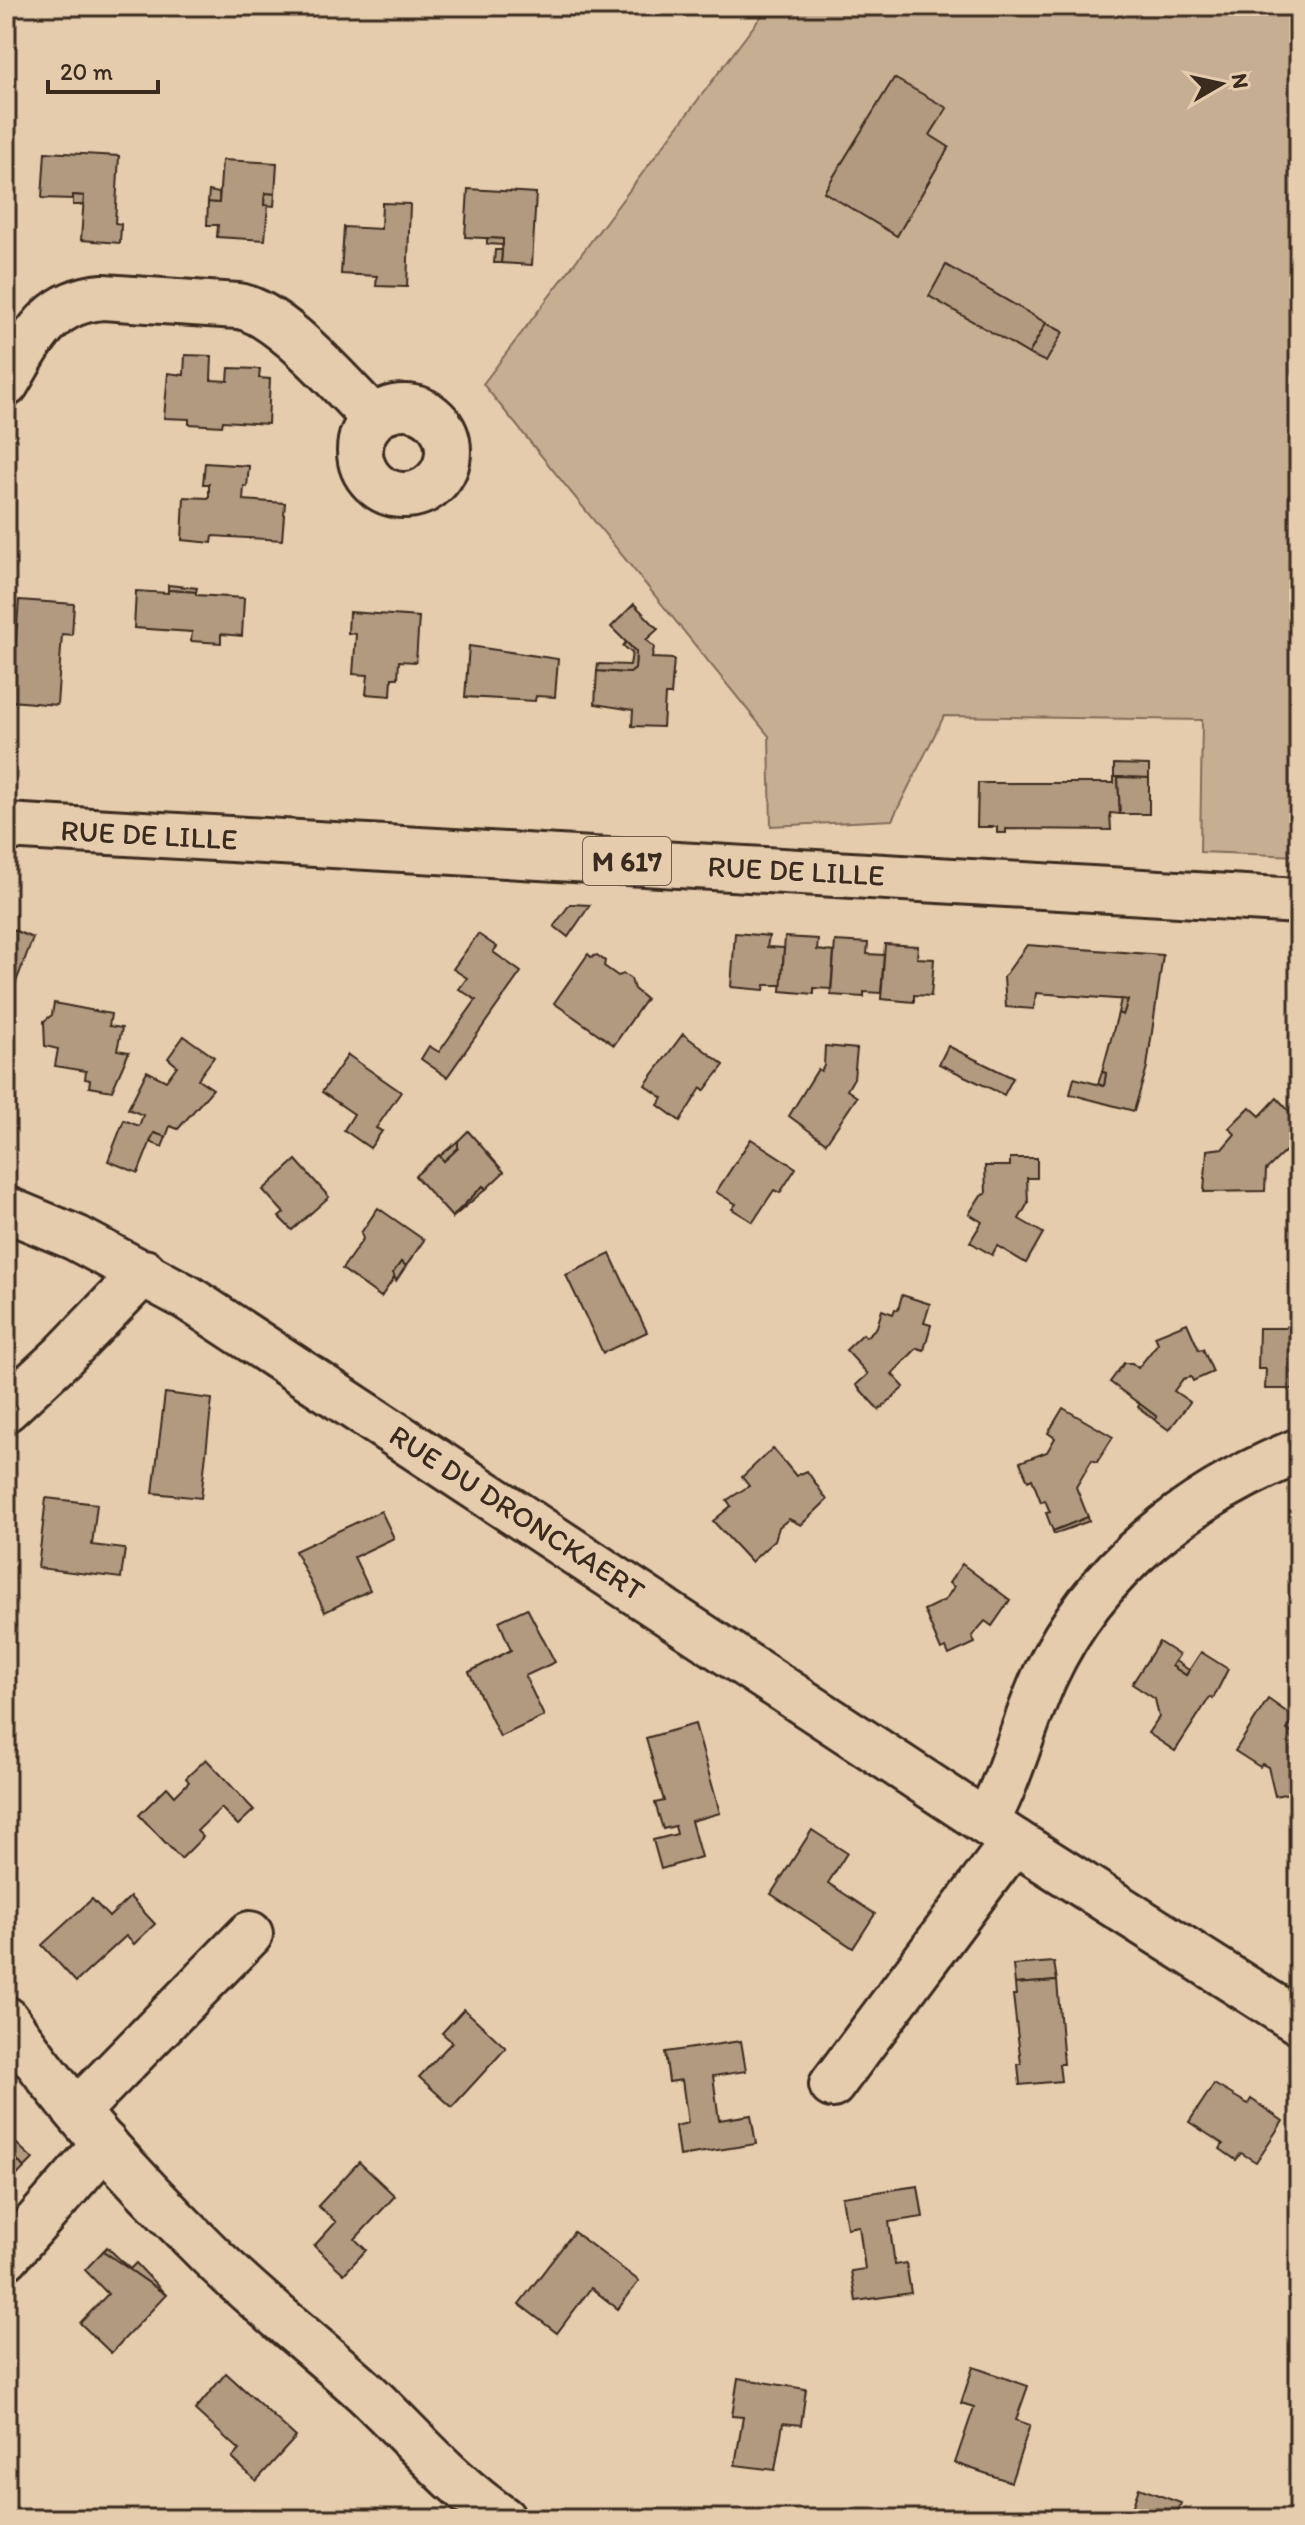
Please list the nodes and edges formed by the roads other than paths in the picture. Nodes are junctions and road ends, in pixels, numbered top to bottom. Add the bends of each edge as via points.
1 (6, 384) edge
2 (374, 418) dead end
3 (6, 826) edge
4 (1299, 901) edge
5 (6, 1209) edge
6 (144, 1272) junction
7 (6, 1409) edge
8 (1299, 1451) edge
9 (1000, 1832) junction
10 (250, 1934) dead end
11 (6, 2019) edge
12 (1299, 2022) edge
13 (832, 2085) dead end
14 (91, 2127) junction
15 (6, 2257) edge
16 (486, 2513) edge

1 - 2 main road via 51,316 85,299 238,306 280,325
3 - 4 main road, RUE DE LILLE / M 617
5 - 6 main road, RUE DU DRONCKAERT
6 - 7 main road
6 - 9 main road, RUE DU DRONCKAERT
8 - 9 main road via 1247,1473 1195,1505 1103,1584 1046,1676 1004,1787
9 - 12 main road, RUE DU DRONCKAERT
9 - 13 main road
10 - 14 main road
11 - 14 main road
14 - 15 main road
14 - 16 main road via 201,2247 365,2393

